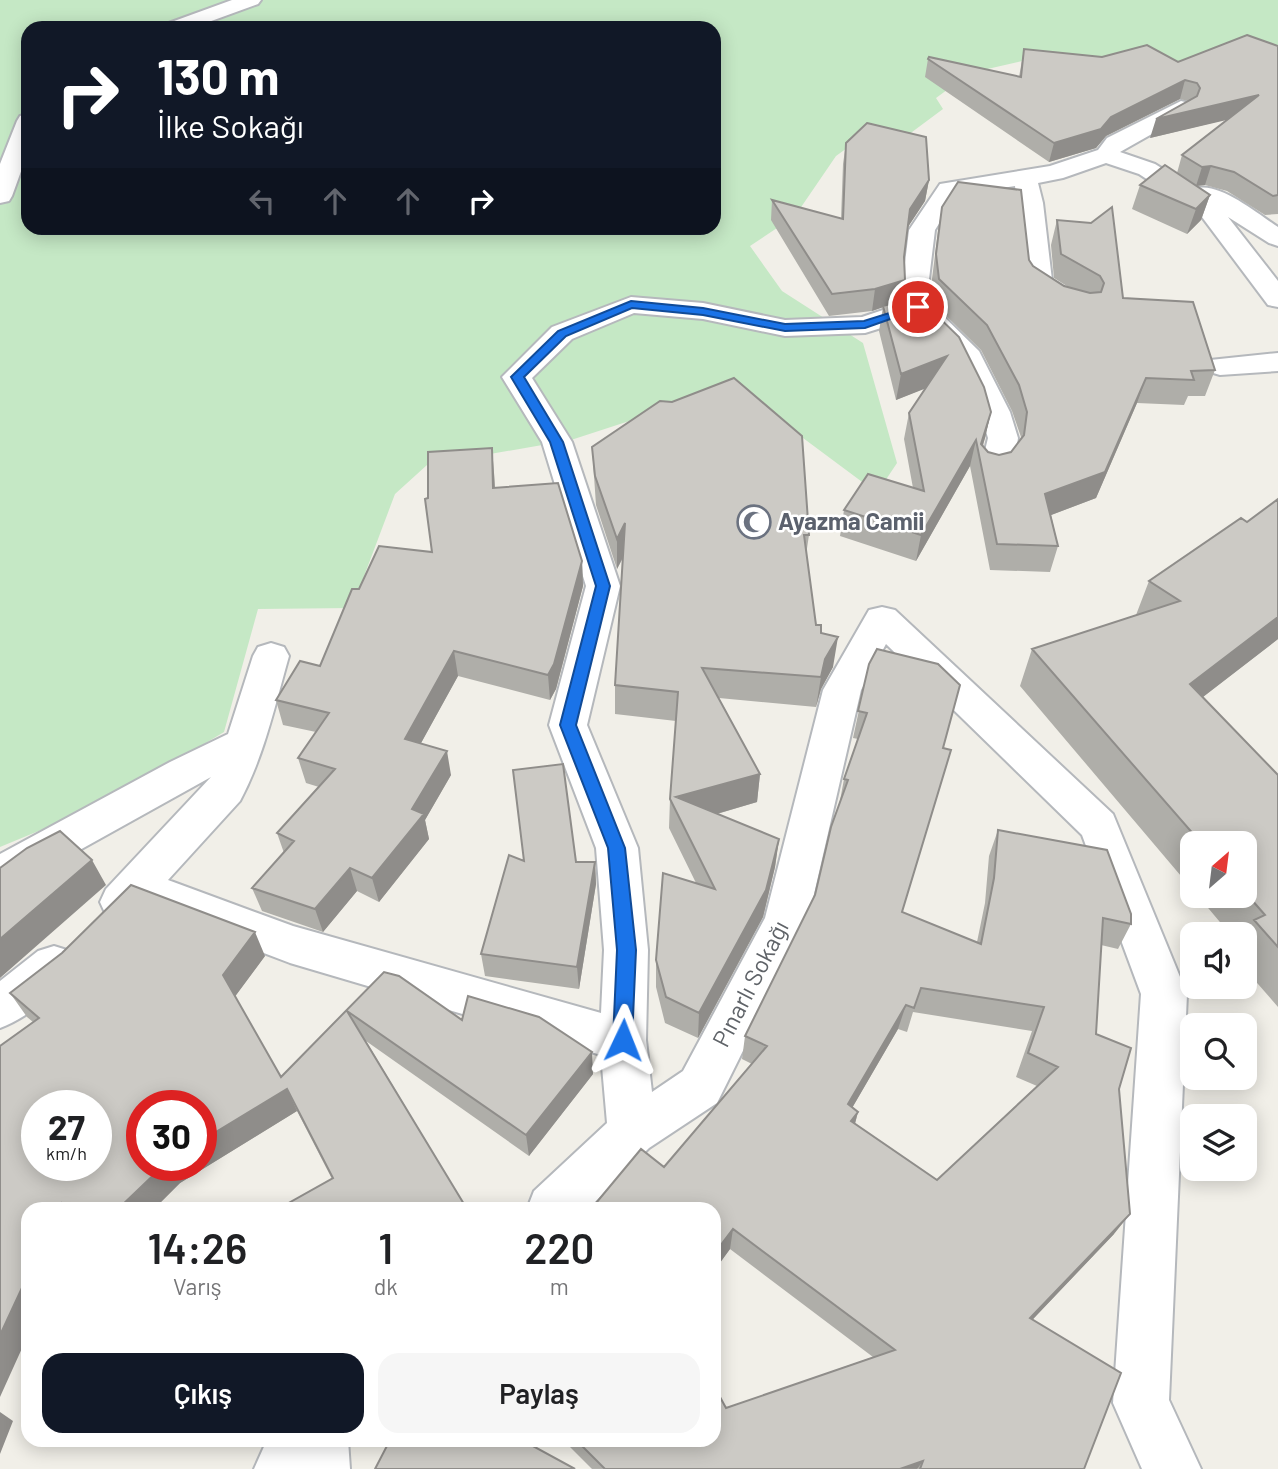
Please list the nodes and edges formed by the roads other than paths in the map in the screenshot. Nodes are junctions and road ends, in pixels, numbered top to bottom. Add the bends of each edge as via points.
1 (251, 0) edge
2 (192, 21) edge
3 (1181, 108) edge
4 (21, 140) edge
5 (1106, 155) junction
6 (1147, 169) junction
7 (1025, 179) junction
8 (0, 196) edge
9 (1278, 238) edge
10 (1278, 299) edge
11 (918, 307) junction
12 (1082, 309) edge
13 (1278, 362) edge
14 (1220, 366) dead end
15 (993, 468) edge
16 (271, 656) dead end
17 (245, 743) junction
18 (0, 874) edge
19 (137, 886) junction
20 (0, 1008) edge
21 (623, 1040) junction
22 (632, 1132) junction
23 (559, 1202) edge
24 (294, 1447) edge
25 (320, 1447) edge
26 (283, 1469) edge
27 (321, 1469) edge
28 (1172, 1469) edge

1 - 2 street
3 - 5 street via 1115,143
4 - 8 street
5 - 6 street
5 - 7 street
6 - 9 street via 1220,200
6 - 10 street via 1208,208
7 - 11 street via 949,189 922,230
7 - 12 street via 1039,284
11 - 15 street via 969,357 995,412 1003,438
11 - 21 street via 865,325 785,328 631,304 562,333 517,377 557,442 603,586 568,725 617,848 626,950
13 - 14 street
16 - 17 street
17 - 18 street
17 - 19 street via 226,790
19 - 20 street
19 - 21 street via 290,944
21 - 22 street
22 - 23 street, Pınarlı Sokağı
22 - 28 street, Pınarlı Sokağı via 700,1087 786,920 842,690 882,618 1100,826 1164,994 1141,1403
24 - 26 street
25 - 27 street

